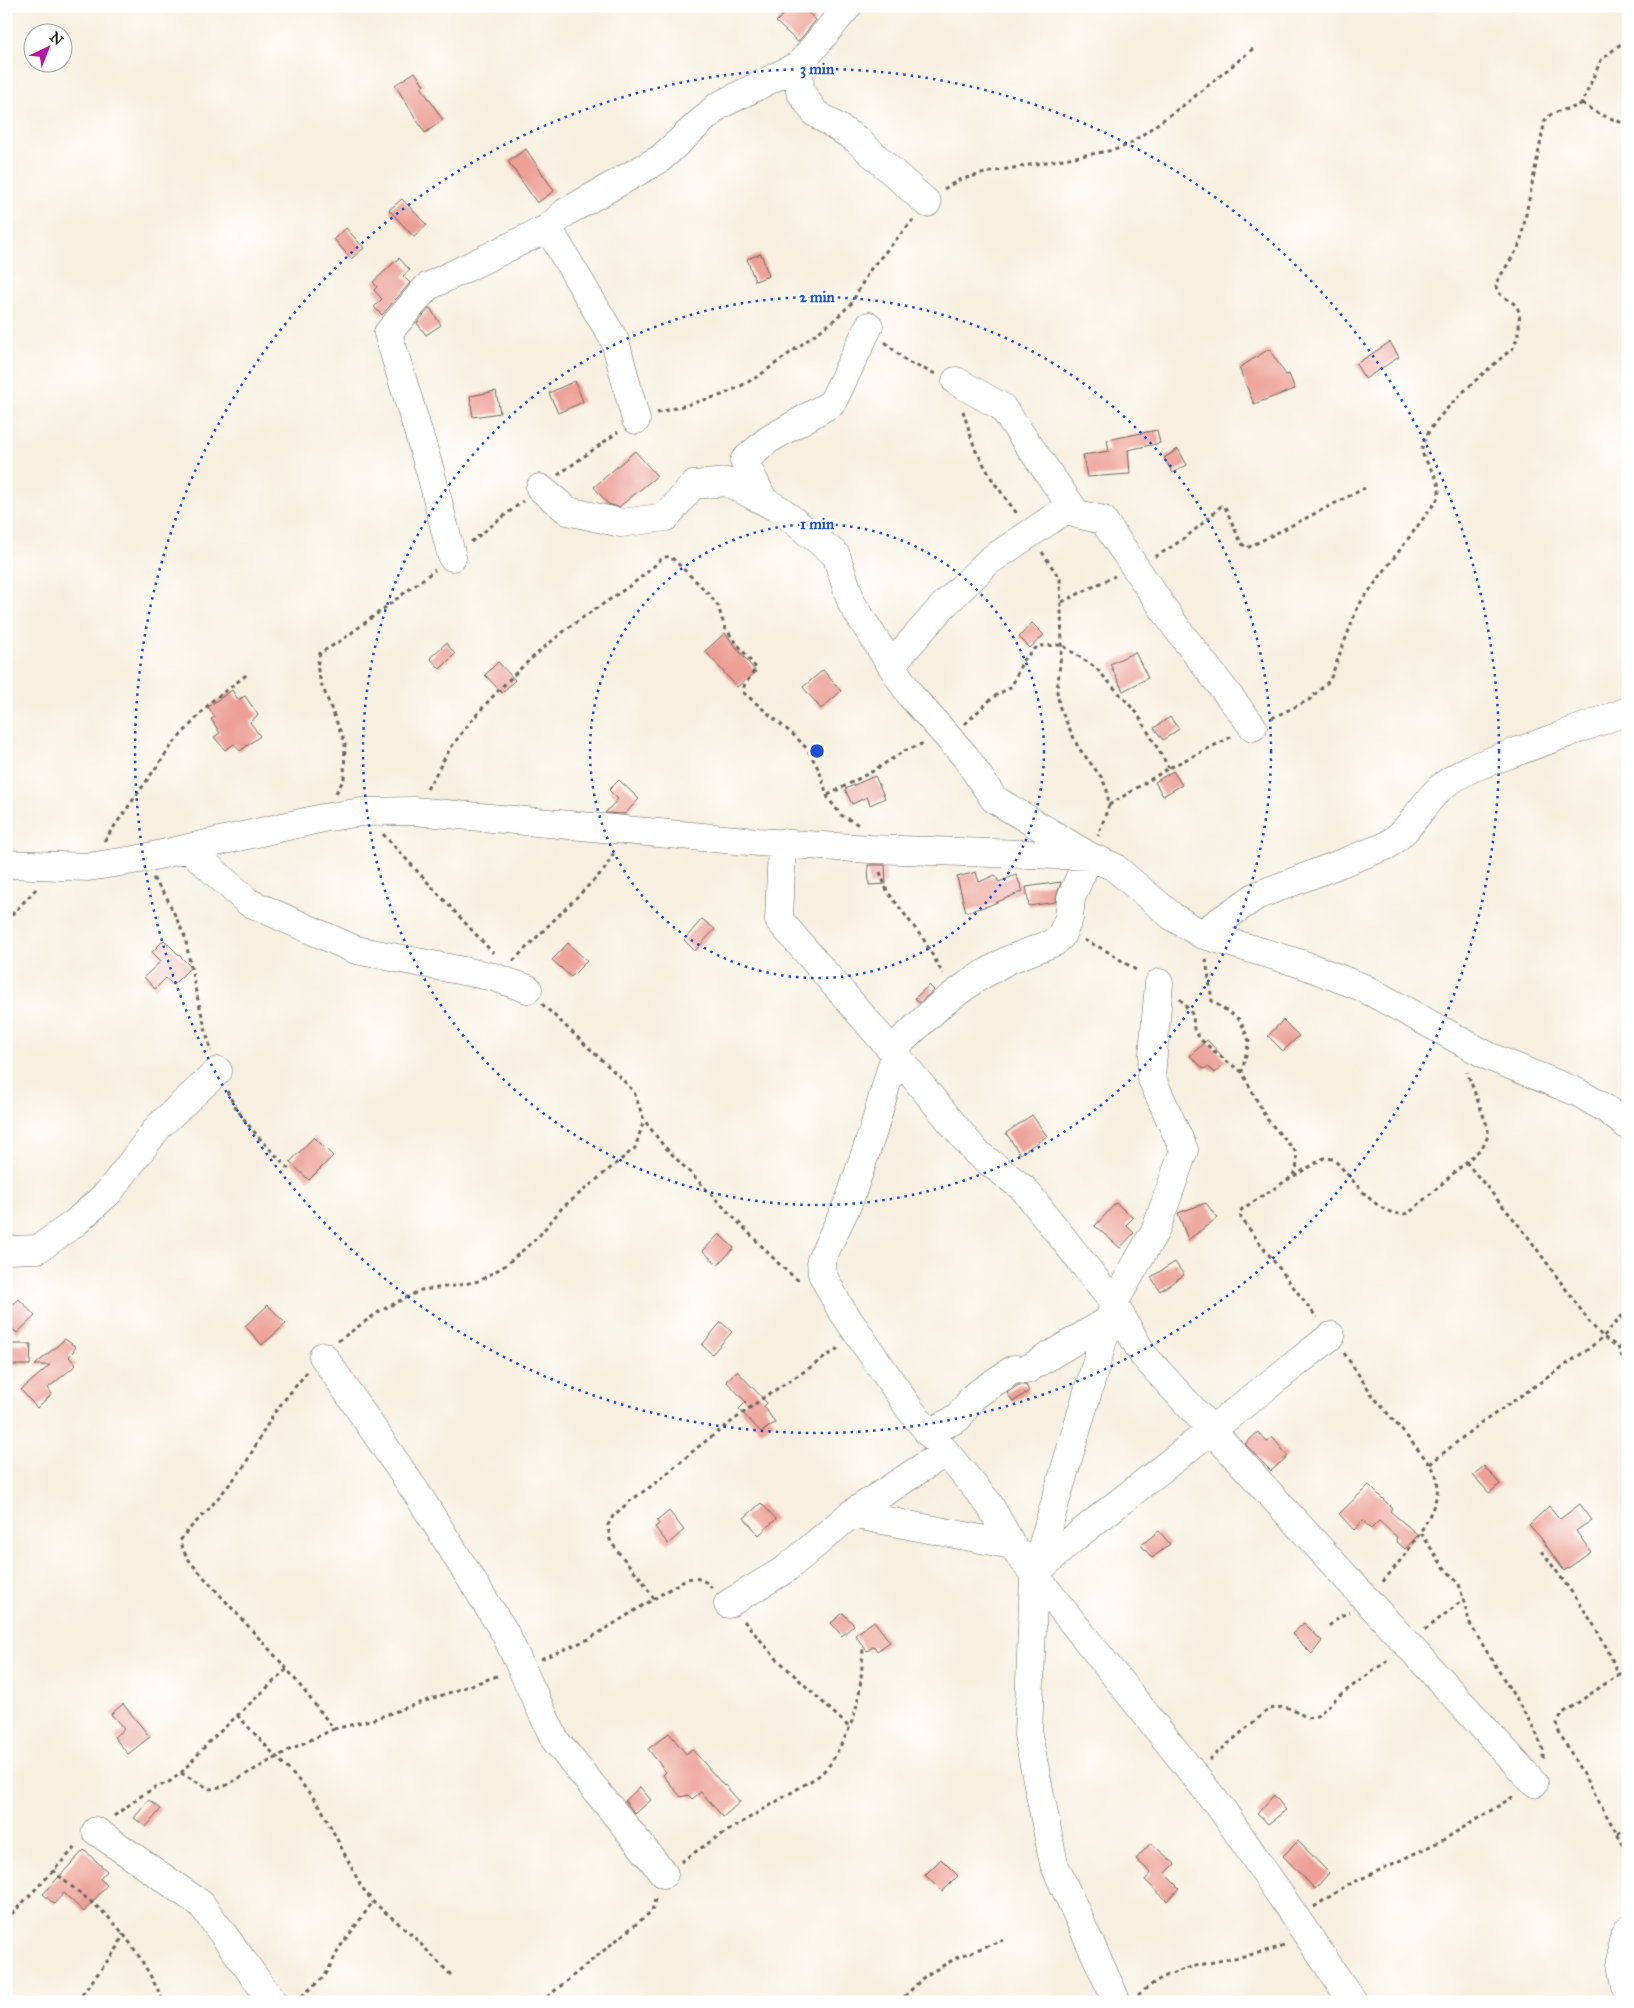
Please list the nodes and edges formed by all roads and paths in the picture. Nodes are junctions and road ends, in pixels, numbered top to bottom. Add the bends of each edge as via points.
1 (848, 6) edge
2 (1628, 38) edge
3 (1255, 47) dead end
4 (799, 65) junction
5 (1582, 104) junction
6 (1628, 125) edge
7 (927, 204) junction
8 (548, 228) junction
9 (869, 326) dead end
10 (956, 381) dead end
11 (636, 420) junction
12 (540, 488) junction
13 (1365, 488) dead end
14 (764, 501) junction
15 (1071, 506) junction
16 (452, 557) junction
17 (1154, 558) dead end
18 (1120, 574) dead end
19 (1062, 602) dead end
20 (1062, 645) dead end
21 (891, 665) junction
22 (250, 673) dead end
23 (1628, 711) edge
24 (1253, 727) junction
25 (1169, 768) junction
26 (1109, 805) dead end
27 (414, 811) junction
28 (362, 812) junction
29 (324, 818) junction
30 (627, 831) junction
31 (782, 844) junction
32 (189, 849) junction
33 (870, 849) junction
34 (1090, 856) junction
35 (140, 859) junction
36 (6, 864) edge
37 (57, 866) junction
38 (88, 867) junction
39 (6, 921) edge
40 (1201, 934) junction
41 (500, 960) dead end
42 (1159, 984) dead end
43 (528, 989) junction
44 (940, 1005) junction
45 (895, 1054) junction
46 (1466, 1069) dead end
47 (218, 1071) junction
48 (644, 1120) junction
49 (1628, 1126) edge
50 (1466, 1162) junction
51 (291, 1171) dead end
52 (1289, 1179) junction
53 (6, 1250) edge
54 (801, 1282) dead end
55 (1628, 1309) edge
56 (1111, 1312) junction
57 (859, 1334) junction
58 (1331, 1336) junction
59 (1603, 1337) junction
60 (323, 1356) junction
61 (1628, 1384) edge
62 (1212, 1430) junction
63 (937, 1443) junction
64 (1430, 1464) junction
65 (851, 1514) junction
66 (1421, 1533) junction
67 (1012, 1544) junction
68 (1542, 1552) dead end
69 (1034, 1574) junction
70 (1464, 1598) junction
71 (654, 1599) junction
72 (1368, 1601) junction
73 (728, 1604) junction
74 (1329, 1626) dead end
75 (1407, 1644) junction
76 (863, 1648) dead end
77 (540, 1660) dead end
78 (287, 1669) junction
79 (1628, 1670) edge
80 (504, 1674) dead end
81 (1618, 1675) junction
82 (237, 1715) junction
83 (850, 1728) junction
84 (334, 1729) junction
85 (277, 1758) junction
86 (181, 1773) junction
87 (1194, 1774) junction
88 (1534, 1783) junction
89 (1628, 1828) edge
90 (96, 1831) junction
91 (1617, 1834) junction
92 (1628, 1853) edge
93 (54, 1870) junction
94 (664, 1874) junction
95 (373, 1902) junction
96 (6, 1920) edge
97 (1302, 1927) junction
98 (1628, 1930) edge
99 (123, 1933) junction
100 (1003, 1940) dead end
101 (451, 1975) dead end
102 (1628, 1996) edge
103 (1124, 2000) edge
104 (78, 2002) edge
105 (164, 2002) edge
106 (273, 2002) edge
107 (289, 2002) edge
108 (541, 2002) edge
109 (899, 2002) edge
110 (1353, 2002) edge

1 - 4 street
2 - 5 path via 1601,60
3 - 7 path via 1188,102 1128,145 959,180 935,193
4 - 7 street via 800,91 815,113 856,139
4 - 8 street via 718,106 660,159 566,212
5 - 6 path
5 - 24 path via 1555,111 1545,120 1521,239 1496,283 1499,294 1517,306 1517,342 1464,390 1424,440 1423,456 1439,484 1437,500 1358,606 1330,680 1309,700
7 - 11 path via 869,271 851,304 832,322 739,387
8 - 11 street via 615,341
8 - 16 street via 427,287 388,333
9 - 14 street via 832,403 768,440 744,461
10 - 15 street via 1002,408
11 - 12 path
12 - 14 street via 568,511 621,524 666,517 693,485 727,482
12 - 16 path
13 - 17 path via 1247,548 1241,544 1226,507 1220,506 1184,540
14 - 21 street via 779,509 836,555 852,604
15 - 21 street via 989,561 941,608
15 - 24 street via 1077,514 1103,520 1178,630
16 - 29 path via 320,653 317,666 321,683 344,743 344,778
18 - 19 path
20 - 25 path via 1096,668 1137,714
21 - 34 street via 911,696 965,756 994,799
22 - 38 path via 212,701 172,745
23 - 40 street via 1472,768 1449,780 1437,790 1413,823 1386,846 1256,896
24 - 25 path
25 - 26 path
27 - 28 street
27 - 30 street
27 - 33 path via 452,747 523,665 567,628 624,590 662,558 670,556 709,594 718,606 725,628 756,668 744,686 744,693 808,750 820,770 828,798 841,815 858,823 866,834
28 - 29 street
28 - 41 path
29 - 32 street
30 - 31 street
30 - 43 path via 604,870 506,967
31 - 33 street
31 - 45 street via 779,920
32 - 35 street
32 - 43 street via 248,902 356,950 494,977
33 - 34 street
33 - 44 path via 887,891 924,940 942,972
34 - 40 street via 1114,867 1174,917
34 - 44 street via 1071,898 1069,918 1062,936 1055,942 1008,960
35 - 38 street
35 - 47 path via 167,898 185,937 206,1034
36 - 37 street
37 - 38 street
37 - 39 path
40 - 49 street via 1302,964 1364,988 1490,1057 1577,1092
40 - 52 path via 1212,1001 1240,1020 1249,1041 1242,1072 1266,1118 1295,1151 1296,1171
42 - 56 street via 1151,1078 1184,1150 1156,1229
43 - 48 path via 634,1092
44 - 45 street via 908,1033 898,1044
45 - 56 street via 976,1152 1024,1188
45 - 57 street via 849,1201 821,1260 822,1274 829,1288
46 - 50 path via 1488,1128 1483,1147
47 - 51 path via 235,1108
47 - 53 street via 159,1126 109,1192 75,1223 38,1250
48 - 54 path via 704,1188
48 - 60 path via 635,1148 562,1208 538,1237 506,1265 479,1281 421,1290 380,1311
50 - 52 path via 1409,1213 1400,1215 1389,1212 1372,1200 1333,1159 1324,1158
50 - 59 path via 1526,1234
52 - 58 path via 1242,1208 1241,1218
55 - 59 path
56 - 62 street via 1143,1354
56 - 63 street via 1026,1370 1014,1369 974,1396
56 - 69 street
57 - 63 street
57 - 71 path via 763,1398 613,1516 608,1525 610,1540
58 - 62 street
58 - 64 path via 1373,1396
59 - 61 path via 1618,1347
59 - 64 path via 1473,1429
60 - 78 path via 274,1413 244,1468 180,1541 191,1563
60 - 94 street via 420,1498 505,1633 555,1740
62 - 69 street via 1074,1538
62 - 72 street
63 - 65 street
63 - 67 street via 989,1504
64 - 66 path via 1437,1486
65 - 67 street
65 - 73 street via 786,1569
66 - 70 path via 1459,1584
66 - 72 path
67 - 69 street
68 - 81 path via 1594,1629
69 - 87 street
69 - 103 street via 1028,1735 1054,1864
70 - 75 path
70 - 88 path via 1470,1624 1535,1730 1543,1750 1544,1764
71 - 73 path via 686,1579 696,1578 706,1581
71 - 77 path via 589,1639
72 - 74 path
72 - 75 street
73 - 83 path via 774,1656
75 - 87 path via 1317,1716 1307,1718 1293,1709 1282,1707 1270,1709
75 - 88 street
76 - 83 path via 860,1695
78 - 82 path
78 - 84 path
79 - 81 path
80 - 84 path via 374,1719
81 - 91 path via 1563,1713 1557,1723 1559,1732
82 - 85 path
82 - 86 path
83 - 94 path via 830,1766 817,1777 711,1841
84 - 85 path
85 - 86 path via 225,1786 210,1789
85 - 95 path via 320,1806 361,1886
86 - 90 path via 141,1796
87 - 97 street
88 - 97 path via 1443,1840 1344,1887
89 - 91 path
90 - 93 path
90 - 106 street via 201,1904
91 - 92 path
93 - 96 path
93 - 99 path
94 - 108 path via 652,1911
95 - 101 path via 409,1932
95 - 107 path via 340,1947 325,1976 303,1995
97 - 103 path via 1267,1952 1170,1974
97 - 110 street
98 - 102 street via 1621,1948
99 - 104 path via 118,1947
99 - 105 path
100 - 109 path via 958,1957 925,1976

